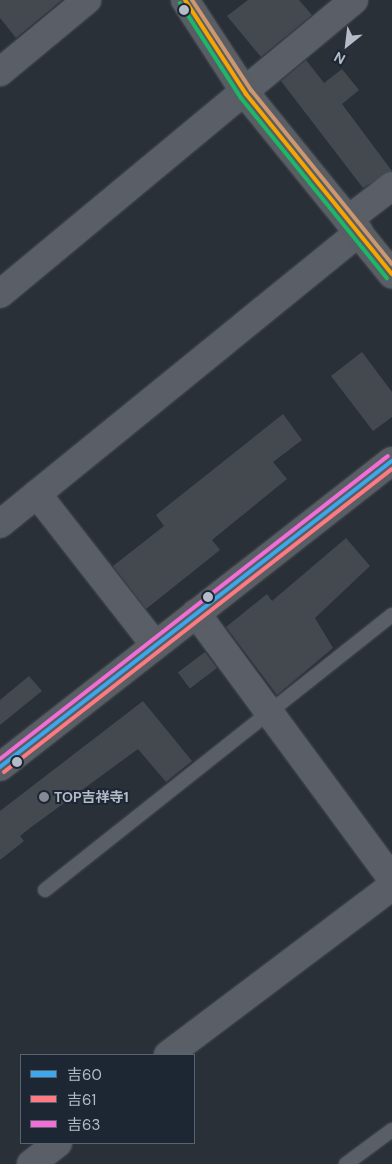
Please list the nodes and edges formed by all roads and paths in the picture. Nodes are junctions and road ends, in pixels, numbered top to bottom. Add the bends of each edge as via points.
1 (87, 0) edge
2 (185, 0) edge
3 (354, 0) edge
4 (0, 72) edge
5 (246, 94) junction
6 (392, 186) edge
7 (354, 226) junction
8 (392, 274) edge
9 (0, 294) edge
10 (392, 461) edge
11 (37, 494) junction
12 (3, 516) edge
13 (196, 613) junction
14 (392, 614) edge
15 (154, 644) junction
16 (270, 713) junction
17 (0, 767) edge
18 (392, 879) edge
19 (392, 886) edge
20 (45, 890) dead end
21 (169, 1054) edge
22 (392, 1130) edge
23 (57, 1144) edge
24 (31, 1164) edge
25 (346, 1164) edge

1 - 4 street
2 - 5 main road
3 - 5 street via 265,71
5 - 7 main road
5 - 9 street
6 - 7 street
7 - 8 main road
7 - 11 street
10 - 13 main road
11 - 12 street
11 - 15 street
13 - 15 main road
13 - 16 street
14 - 16 lane
15 - 17 main road
16 - 18 street
16 - 20 lane
19 - 21 street
22 - 25 lane
23 - 24 street

